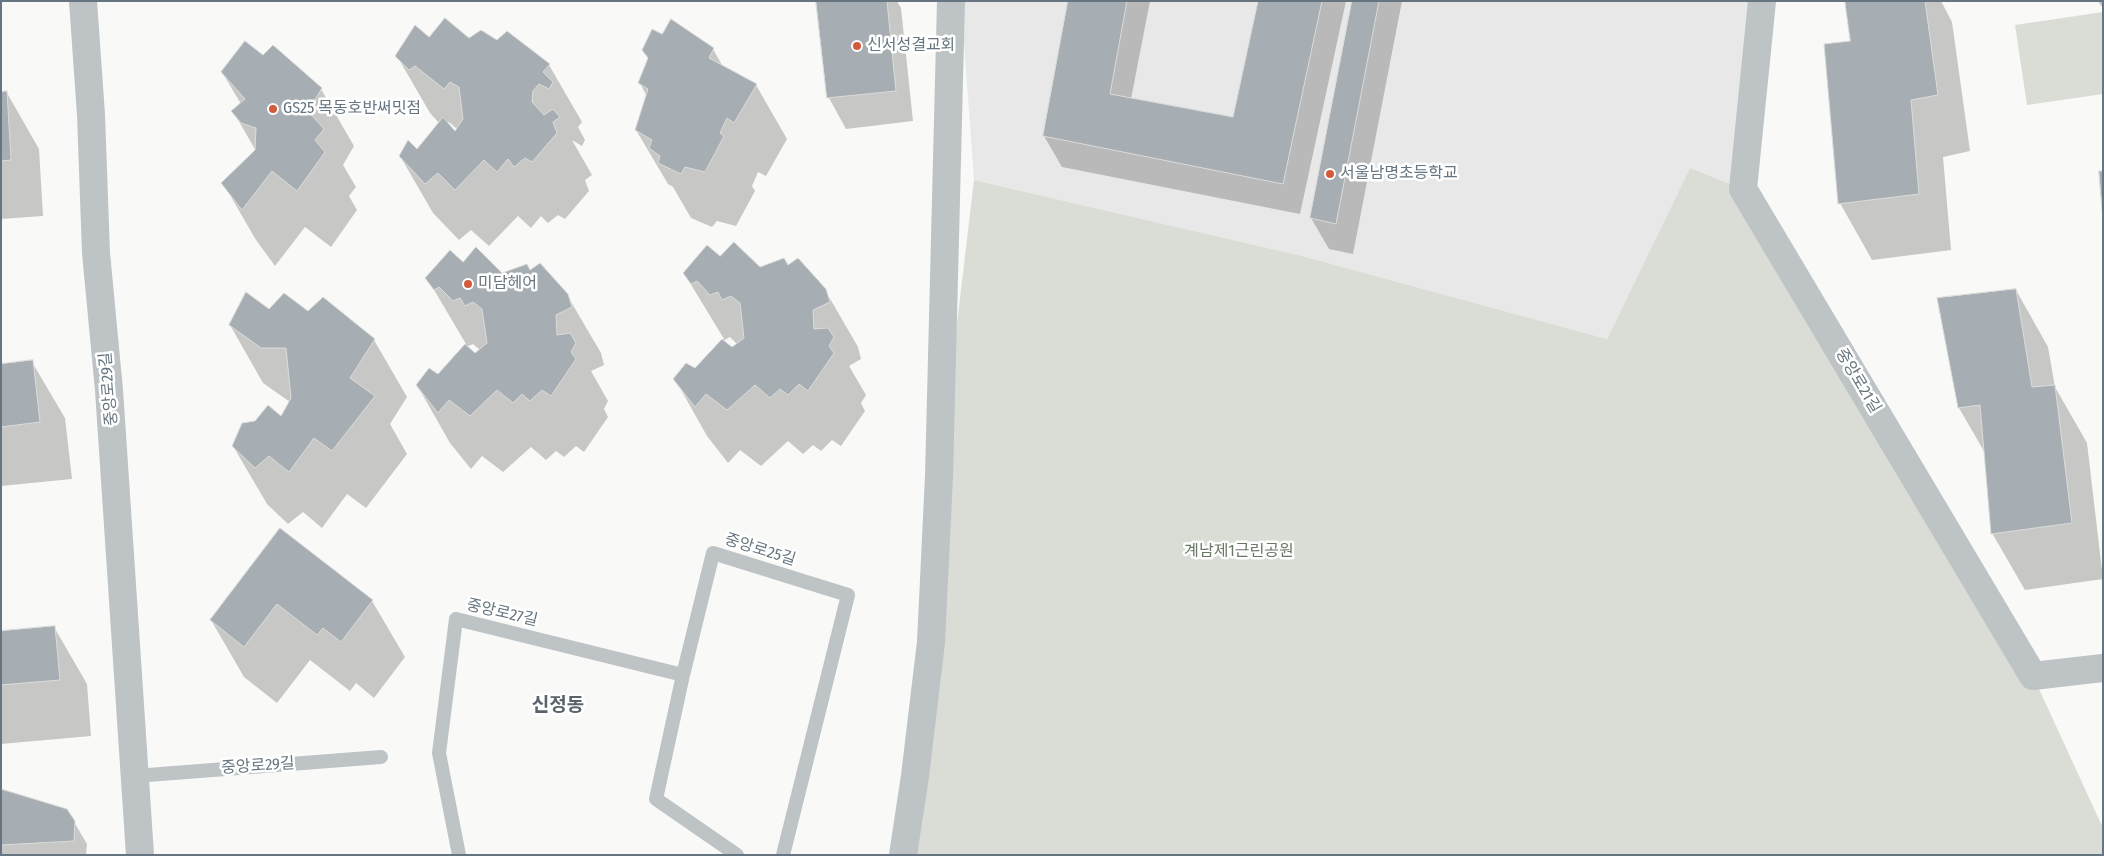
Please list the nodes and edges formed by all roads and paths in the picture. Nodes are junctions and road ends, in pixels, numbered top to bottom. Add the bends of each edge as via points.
1 (83, 1) edge
2 (951, 1) edge
3 (1762, 1) edge
4 (2103, 668) edge
5 (683, 675) junction
6 (382, 757) dead end
7 (135, 776) junction
8 (140, 855) edge
9 (459, 855) edge
10 (738, 855) edge
11 (782, 855) edge
12 (903, 855) edge

1 - 7 street, 중앙로29길 via 96,253 110,390
2 - 12 street via 940,476 931,642
3 - 4 street, 중앙로21길 via 1743,190 2033,676
5 - 9 lane, 중앙로27길 via 456,619 439,753
5 - 10 lane, 중앙로25길 via 656,799
5 - 11 lane, 중앙로25길 via 713,554 848,595
6 - 7 lane, 중앙로29길
7 - 8 street, 중앙로29길

